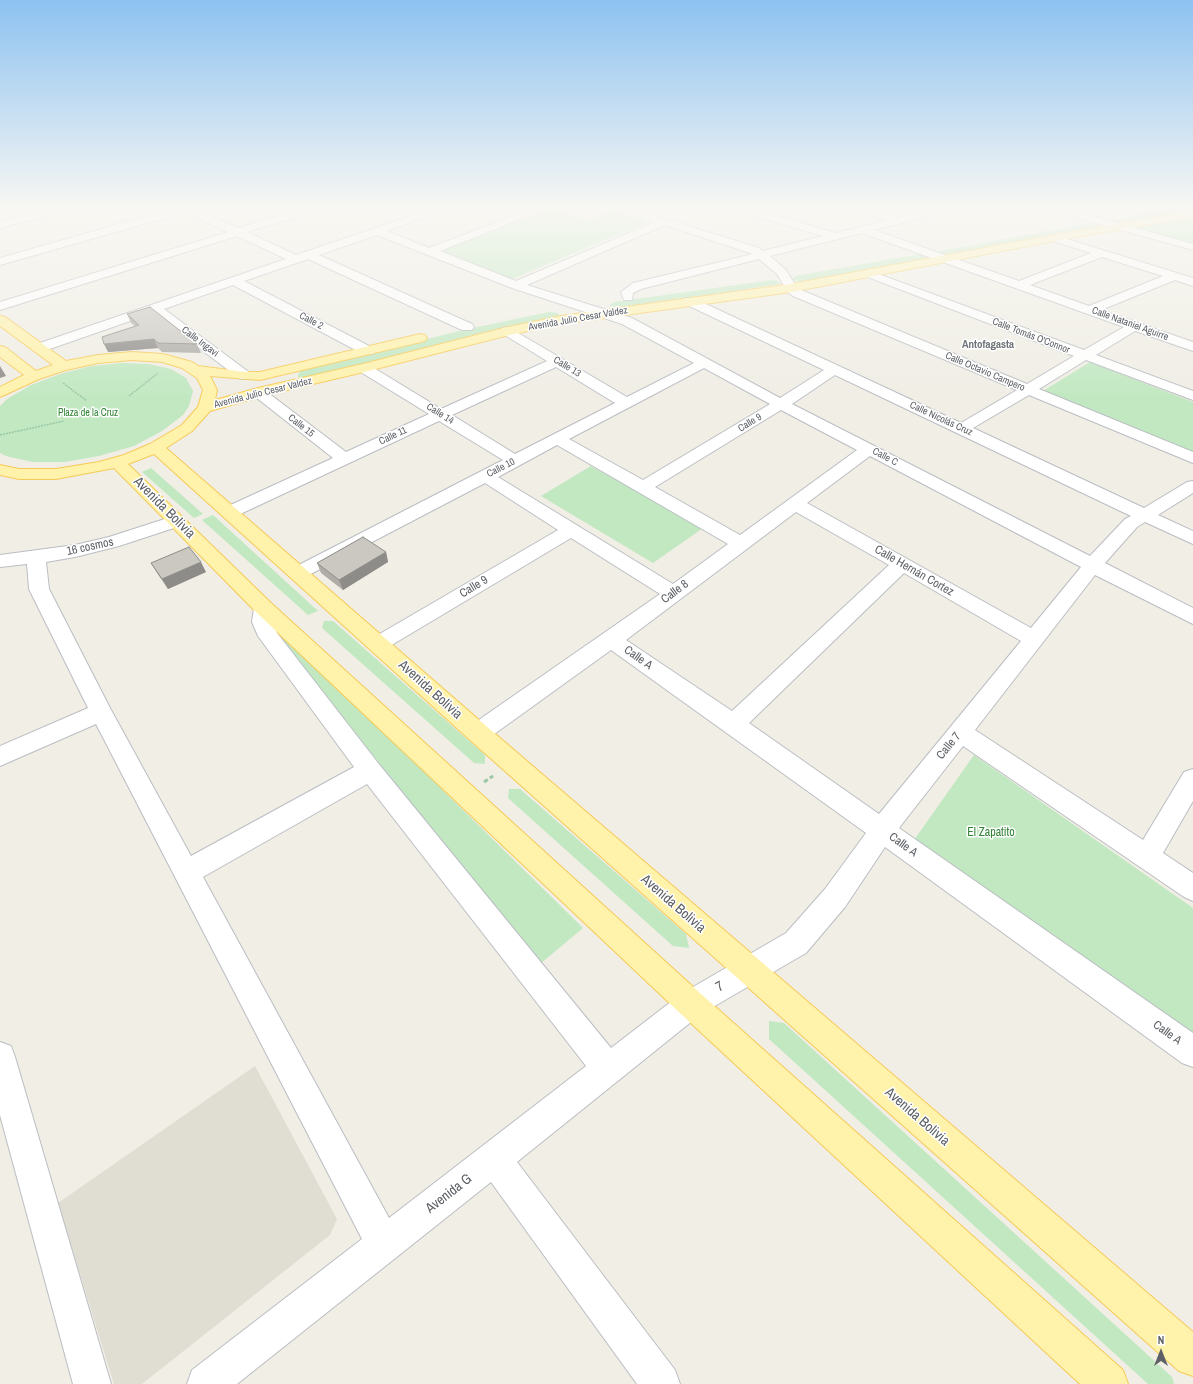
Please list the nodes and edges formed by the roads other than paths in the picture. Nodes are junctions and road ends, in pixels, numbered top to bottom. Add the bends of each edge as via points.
1 (114, 271) edge
2 (264, 271) edge
3 (343, 271) edge
4 (478, 271) edge
5 (550, 271) edge
6 (699, 271) edge
7 (777, 271) edge
8 (887, 271) edge
9 (979, 271) edge
10 (1056, 271) edge
11 (1158, 271) edge
12 (800, 273) dead end
13 (869, 274) junction
14 (1175, 276) junction
15 (768, 278) dead end
16 (234, 280) junction
17 (788, 282) junction
18 (1193, 282) edge
19 (516, 285) junction
20 (1019, 285) junction
21 (659, 292) dead end
22 (624, 297) joint
23 (689, 301) junction
24 (574, 304) junction
25 (0, 306) edge
26 (601, 307) junction
27 (154, 308) junction
28 (546, 309) dead end
29 (1090, 310) junction
30 (0, 320) edge
31 (482, 323) dead end
32 (1134, 326) junction
33 (467, 327) junction
34 (508, 331) junction
35 (1186, 332) dead end
36 (1172, 339) junction
37 (1193, 347) edge
38 (39, 348) junction
39 (0, 350) edge
40 (368, 351) junction
41 (1084, 356) junction
42 (557, 361) junction
43 (704, 363) junction
44 (63, 366) junction
45 (364, 368) junction
46 (834, 369) junction
47 (196, 370) junction
48 (34, 376) junction
49 (245, 376) junction
50 (1028, 390) junction
51 (258, 392) junction
52 (0, 393) edge
53 (1193, 396) edge
54 (626, 403) junction
55 (782, 404) junction
56 (205, 408) junction
57 (440, 414) junction
58 (961, 429) junction
59 (558, 439) junction
60 (156, 447) junction
61 (869, 449) junction
62 (1193, 458) edge
63 (344, 459) junction
64 (515, 461) junction
65 (117, 462) junction
66 (0, 470) edge
67 (485, 476) junction
68 (1193, 486) edge
69 (644, 487) junction
70 (795, 504) junction
71 (230, 512) junction
72 (1145, 515) junction
73 (177, 521) junction
74 (571, 530) junction
75 (1193, 538) edge
76 (740, 543) junction
77 (36, 557) junction
78 (0, 561) edge
79 (902, 564) junction
80 (1092, 566) junction
81 (298, 573) junction
82 (673, 593) junction
83 (264, 608) junction
84 (1193, 617) edge
85 (1033, 638) junction
86 (611, 640) junction
87 (378, 644) junction
88 (101, 712) junction
89 (733, 724) junction
90 (960, 732) junction
91 (478, 733) junction
92 (0, 756) edge
93 (370, 770) junction
94 (1193, 779) edge
95 (882, 830) junction
96 (1147, 856) junction
97 (186, 873) junction
98 (1193, 888) edge
99 (749, 970) junction
100 (691, 1004) junction
101 (1193, 1052) edge
102 (0, 1057) edge
103 (608, 1069) junction
104 (494, 1159) junction
105 (384, 1245) junction
106 (1193, 1357) edge
107 (92, 1384) edge
108 (206, 1384) edge
109 (661, 1384) edge
110 (1109, 1384) edge

1 - 25 street
2 - 16 street
3 - 33 street
4 - 19 street, Calle C
5 - 19 street
6 - 22 street via 637,286
7 - 17 street, Calle Octavio Campero
8 - 13 main road, Avenida Julio Cesar Valdez
9 - 20 street, Calle Nataniel Aguirre
10 - 20 street
11 - 14 street
12 - 17 main road, Avenida Julio Cesar Valdez
13 - 17 main road, Avenida Julio Cesar Valdez
13 - 41 street, Calle Tomás O'Connor
14 - 18 street
14 - 29 street
15 - 17 main road, Avenida Julio Cesar Valdez
16 - 27 street
16 - 40 street, Calle 2
17 - 23 main road, Avenida Julio Cesar Valdez
17 - 50 street, Calle Octavio Campero via 797,293
19 - 24 street, Calle C
20 - 29 street, Calle Nataniel Aguirre
21 - 22 main road, Avenida Julio Cesar Valdez
23 - 26 main road, Avenida Julio Cesar Valdez
23 - 46 street, Calle Nicolás Cruz
24 - 26 street, Calle C
24 - 28 main road, Avenida Julio Cesar Valdez
26 - 34 main road, Avenida Julio Cesar Valdez via 561,320
26 - 43 street, Calle C
27 - 38 street
27 - 49 street, Calle Ingavi
29 - 32 street, Calle Nataniel Aguirre
30 - 38 main road
31 - 33 main road, Avenida Julio Cesar Valdez
32 - 36 street, Calle Nataniel Aguirre
32 - 41 street
33 - 40 main road, Avenida Julio Cesar Valdez
34 - 42 street, Calle 13
34 - 45 main road, Avenida Julio Cesar Valdez
35 - 36 street
36 - 37 street, Calle Nataniel Aguirre
38 - 44 main road
39 - 48 main road
40 - 49 main road, Avenida Julio Cesar Valdez via 268,375
41 - 50 street
41 - 53 street, Calle Tomás O'Connor
42 - 54 street, Calle 13
42 - 57 street, Calle 11
43 - 54 street, Calle 10
43 - 55 street, Calle C
44 - 47 main road via 132,356 163,358
44 - 48 main road
45 - 51 main road, Avenida Julio Cesar Valdez
45 - 57 street, Calle 14
46 - 55 street, Calle 9
46 - 58 street, Calle Nicolás Cruz
47 - 49 main road, Avenida Julio Cesar Valdez
47 - 56 main road via 205,379 210,390
48 - 52 main road
50 - 58 street
50 - 62 street, Calle Octavio Campero
51 - 56 main road, Avenida Julio Cesar Valdez
51 - 63 street, Calle 15
54 - 59 street, Calle 10
55 - 61 street, Calle C
55 - 69 street, Calle 9
56 - 60 main road via 187,428
57 - 63 street, Calle 11
57 - 64 street, Calle 14
58 - 72 street, Calle Nicolás Cruz
59 - 64 street, Calle 10
59 - 69 street
60 - 65 main road
60 - 71 main road, Avenida Bolivia
61 - 70 street, Calle 8
61 - 80 street, Calle C
63 - 71 street, Calle 11
64 - 67 street, Calle 10
65 - 66 main road via 56,474 18,474
65 - 73 main road, Avenida Bolivia
67 - 74 street
67 - 81 street, Calle 10
68 - 72 street, Calle 7
69 - 76 street
70 - 76 street, Calle 8
70 - 79 street, Calle Hernán Cortez
71 - 81 main road, Avenida Bolivia
72 - 75 street, Calle Nicolás Cruz
72 - 80 street, Calle 7 via 1131,523
73 - 77 street, 16 cosmos via 113,542
73 - 83 main road, Avenida Bolivia
74 - 82 street
74 - 87 street, Calle 9
76 - 82 street, Calle 8
77 - 78 street, 16 cosmos
77 - 88 street via 39,589
79 - 85 street, Calle Hernán Cortez
79 - 89 street
80 - 84 street, Calle C
80 - 85 street, Calle 7
81 - 87 main road, Avenida Bolivia
82 - 86 street, Calle 8
83 - 93 street via 262,622 268,636
83 - 100 main road, Avenida Bolivia
85 - 90 street, Calle 7
86 - 89 street, Calle A
86 - 91 street, Calle 8
87 - 91 main road, Avenida Bolivia
88 - 92 street
88 - 97 street
89 - 95 street, Calle A
90 - 95 street, Calle 7
90 - 96 street
91 - 99 main road, Avenida Bolivia
93 - 97 street
93 - 103 street
94 - 96 street
95 - 99 street, Calle 7 via 835,898 796,943
95 - 101 street, Calle A
96 - 98 street
97 - 105 street
99 - 100 street, 7
99 - 106 main road, Avenida Bolivia
100 - 103 street, Avenida G
100 - 110 main road, Avenida Bolivia
102 - 107 street
103 - 104 street, Avenida G
104 - 105 street, Avenida G
104 - 109 street
105 - 108 street, Avenida G

